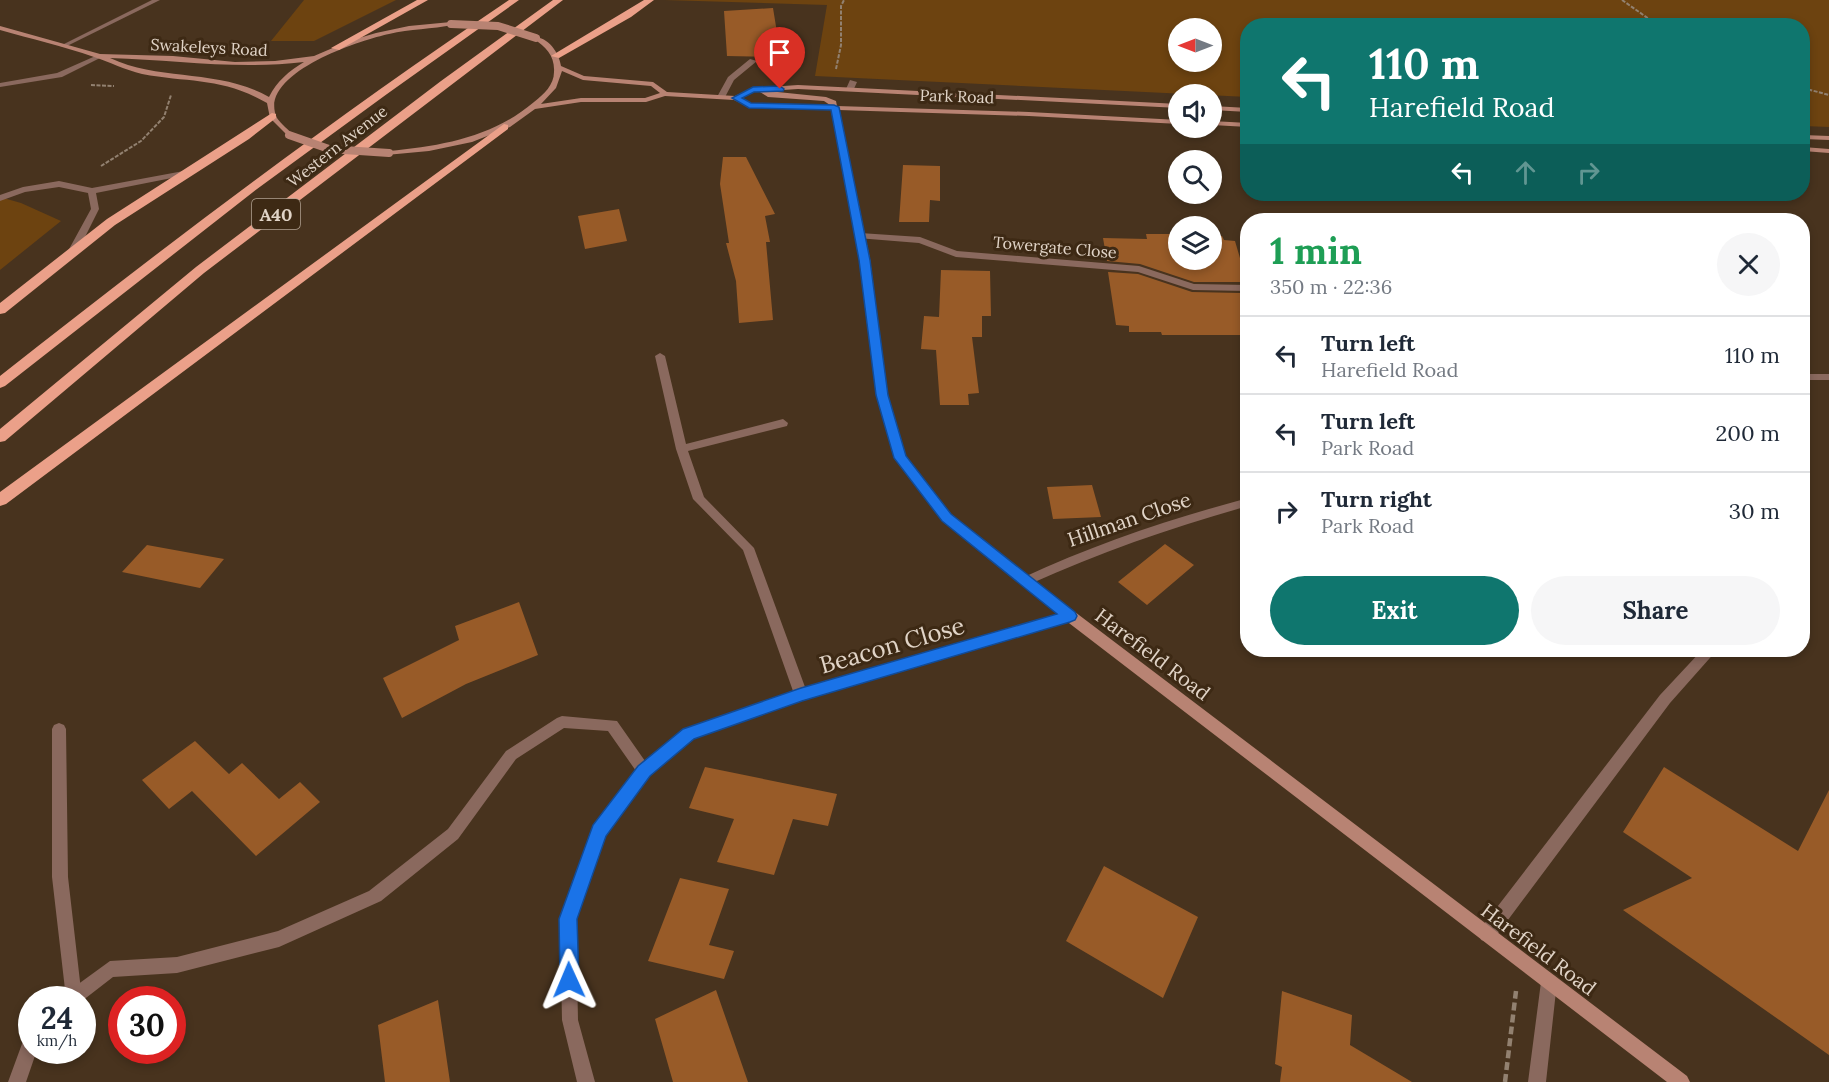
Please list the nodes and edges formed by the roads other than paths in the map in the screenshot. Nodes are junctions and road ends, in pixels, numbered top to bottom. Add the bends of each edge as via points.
1 (157, 0) edge
2 (423, 0) edge
3 (515, 0) edge
4 (559, 0) edge
5 (650, 0) edge
6 (0, 28) edge
7 (63, 46) junction
8 (336, 48) junction
9 (100, 56) junction
10 (556, 56) junction
11 (316, 58) junction
12 (753, 61) dead end
13 (558, 67) junction
14 (0, 86) edge
15 (762, 90) junction
16 (665, 94) junction
17 (721, 97) junction
18 (736, 98) junction
19 (270, 101) junction
20 (1168, 105) edge
21 (534, 107) junction
22 (834, 107) junction
23 (1222, 109) edge
24 (1240, 110) edge
25 (272, 116) junction
26 (1168, 122) edge
27 (1222, 124) edge
28 (1240, 125) edge
29 (504, 127) junction
30 (1810, 137) edge
31 (1829, 138) edge
32 (1810, 150) edge
33 (1829, 151) edge
34 (189, 172) junction
35 (92, 191) junction
36 (0, 198) edge
37 (860, 236) junction
38 (74, 251) junction
39 (1240, 288) edge
40 (0, 310) edge
41 (660, 356) dead end
42 (1810, 377) edge
43 (1829, 377) edge
44 (0, 383) edge
45 (783, 423) dead end
46 (0, 437) edge
47 (682, 449) junction
48 (0, 500) edge
49 (1240, 504) edge
50 (1026, 581) junction
51 (1070, 616) junction
52 (1704, 657) edge
53 (801, 694) junction
54 (60, 729) dead end
55 (644, 771) junction
56 (1487, 934) junction
57 (1549, 982) junction
58 (72, 986) edge
59 (88, 986) edge
60 (23, 1064) edge
61 (16, 1082) edge
62 (586, 1082) edge
63 (1537, 1082) edge
64 (1681, 1082) edge

1 - 7 street
2 - 8 highway
3 - 44 highway, Western Avenue / A40 via 283,164
4 - 46 highway, Western Avenue / A40 via 200,270
5 - 10 highway
6 - 7 main road, Swakeleys Road
7 - 9 main road, Swakeleys Road
8 - 10 main road, bridge via 390,32 451,24 498,26 537,38
8 - 11 main road
9 - 11 main road, Swakeleys Road via 235,64
9 - 14 street via 59,75
9 - 19 main road, Swakeleys Road via 114,65 239,86
10 - 13 main road
11 - 19 main road via 285,79
12 - 17 street via 731,79
13 - 16 main road, Park Road via 583,78 653,84
13 - 21 main road via 558,79
15 - 18 main road, Park Road
15 - 20 main road, Park Road via 851,86
15 - 22 main road via 768,95 826,99
16 - 17 main road, Park Road
16 - 21 main road, Park Road via 646,100 589,99
17 - 18 main road, Park Road
18 - 22 main road, Park Road via 749,105
19 - 25 main road
21 - 29 main road
22 - 26 main road, Park Road
22 - 37 main road, Harefield Road
23 - 24 main road
25 - 29 main road, bridge via 289,135 329,149 389,153 445,147
25 - 34 highway
27 - 28 main road
29 - 48 highway
30 - 31 main road
32 - 33 main road
34 - 35 street
34 - 38 highway
35 - 36 street via 59,184
35 - 38 street via 94,208
37 - 39 street, Towergate Close via 920,240 956,254 1139,269 1193,287
37 - 50 main road, Harefield Road via 882,395 900,458 946,517
38 - 40 highway
41 - 47 street
42 - 43 street
45 - 47 street
47 - 53 street via 699,499 748,548
49 - 50 street, Hillman Close via 1141,533
50 - 51 main road, Harefield Road
51 - 53 street, Beacon Close
51 - 56 main road, Harefield Road
52 - 56 street via 1665,699
53 - 55 street, Beacon Close via 688,734
54 - 58 street via 60,877
55 - 59 street via 612,725 562,722 512,755 453,834 375,896 279,939 177,965 110,969
55 - 62 street, Beacon Close via 599,831 568,919 570,1020
56 - 57 main road, Harefield Road
57 - 63 street
57 - 64 main road, Harefield Road
60 - 61 street

